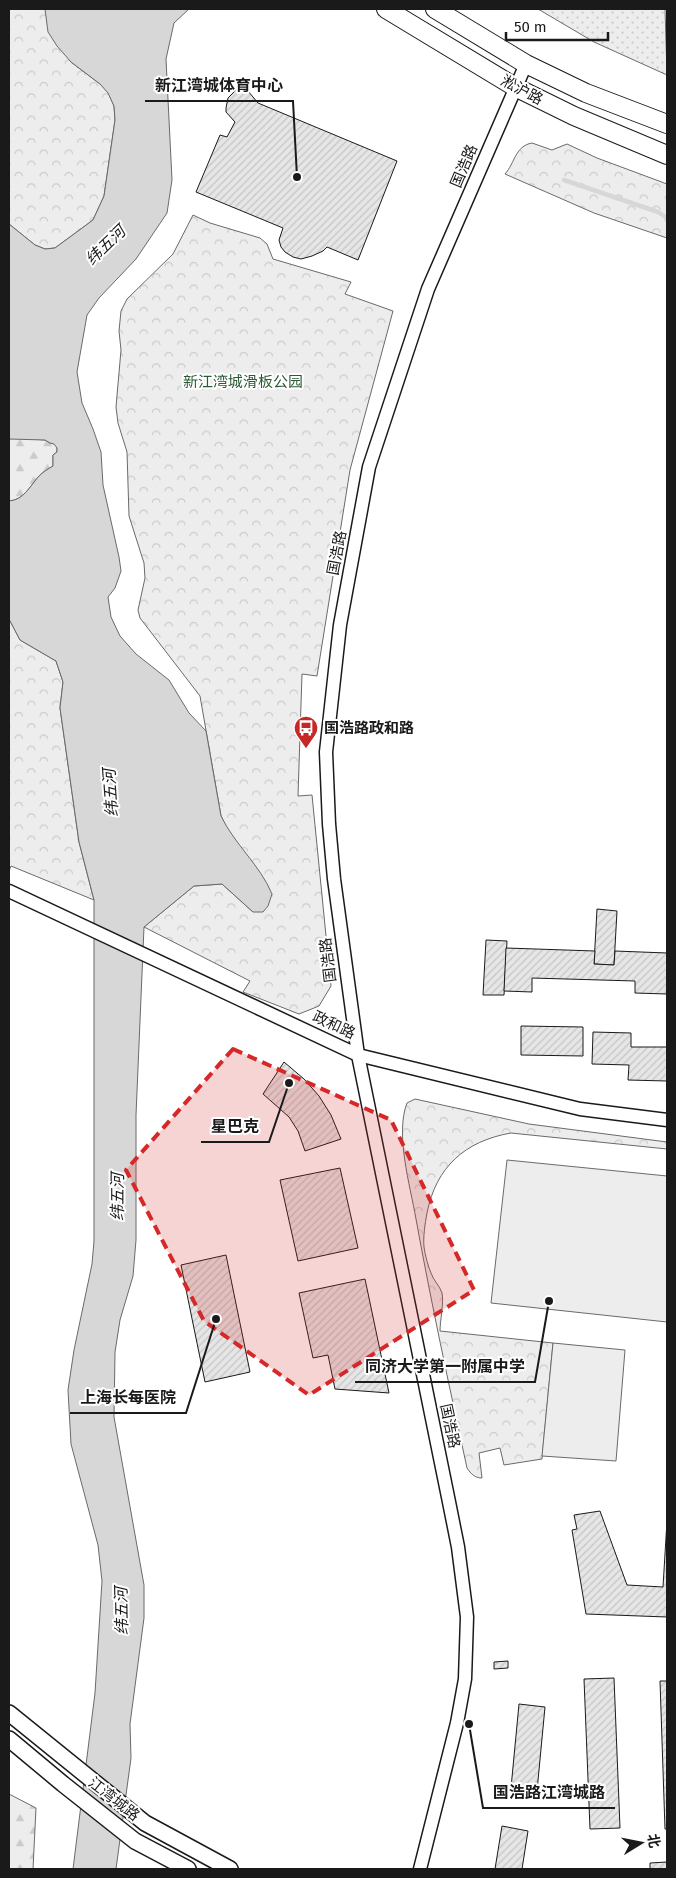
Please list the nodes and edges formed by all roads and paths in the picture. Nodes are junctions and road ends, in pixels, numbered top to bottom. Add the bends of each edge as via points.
1 (386, 9) edge
2 (435, 9) edge
3 (526, 64) junction
4 (515, 88) junction
5 (667, 124) edge
6 (667, 155) edge
7 (9, 891) edge
8 (358, 1055) junction
9 (667, 1120) edge
10 (9, 1713) edge
11 (9, 1739) edge
12 (188, 1869) edge
13 (230, 1869) edge
14 (420, 1869) edge

1 - 4 main road, 淞沪路
2 - 3 main road, 淞沪路
3 - 4 street, 国浩路
3 - 5 main road, 淞沪路 via 586,93
4 - 6 main road, 淞沪路
4 - 8 street, 国浩路 via 428,289 372,458 340,625 326,752 329,824
7 - 8 street, 政和路
8 - 9 street, 政和路 via 580,1109
8 - 14 street, 国浩路 via 458,1547 467,1617 462,1697
10 - 13 street, 江湾城路 via 145,1823
11 - 12 street, 江湾城路 via 135,1841

